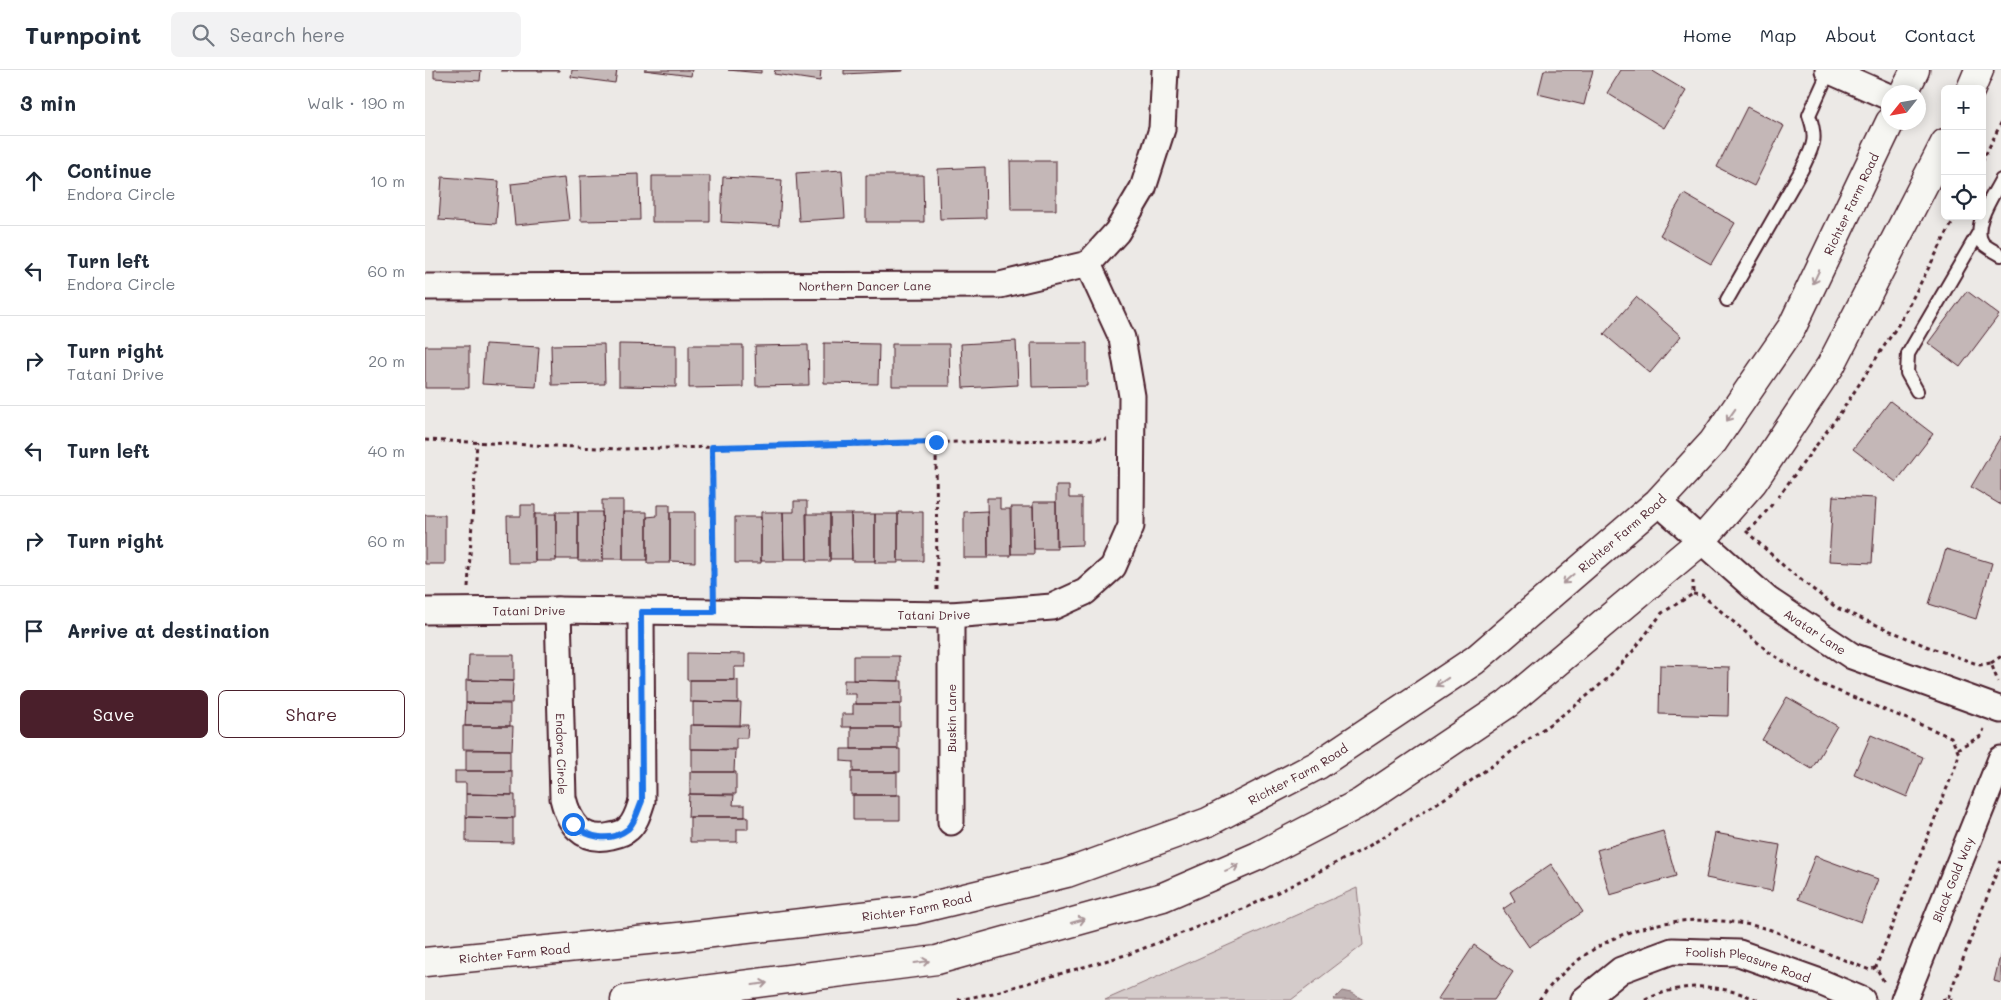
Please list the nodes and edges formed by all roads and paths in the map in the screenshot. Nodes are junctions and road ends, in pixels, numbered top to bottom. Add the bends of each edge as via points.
1 (1165, 70) edge
2 (1829, 70) edge
3 (1915, 70) edge
4 (1979, 70) edge
5 (1908, 85) edge
6 (1973, 85) edge
7 (1881, 94) edge
8 (2001, 123) edge
9 (1886, 130) edge
10 (1941, 151) edge
11 (1986, 154) edge
12 (2001, 180) edge
13 (1979, 232) junction
14 (2001, 255) edge
15 (1089, 264) junction
16 (425, 287) edge
17 (1727, 300) dead end
18 (1917, 391) dead end
19 (1132, 438) junction
20 (425, 440) edge
21 (477, 442) junction
22 (936, 442) junction
23 (712, 447) junction
24 (1659, 502) junction
25 (1745, 532) dead end
26 (1701, 541) junction
27 (1693, 594) dead end
28 (466, 610) junction
29 (558, 610) junction
30 (425, 611) edge
31 (641, 612) junction
32 (714, 612) junction
33 (944, 614) junction
34 (2001, 653) edge
35 (1991, 663) junction
36 (1998, 709) edge
37 (1957, 749) junction
38 (2001, 759) edge
39 (951, 822) dead end
40 (2001, 861) edge
41 (425, 962) edge
42 (1876, 967) dead end
43 (1948, 998) junction
44 (625, 1000) edge
45 (1584, 1000) edge
46 (1645, 1000) edge
47 (1758, 1000) edge
48 (1862, 1000) edge
49 (1904, 1000) edge
50 (1942, 1000) edge
51 (1952, 1000) edge

1 - 15 street via 1162,129 1143,188 1117,232
2 - 7 street
2 - 17 lane via 1809,115 1815,131 1813,146
3 - 5 main road
4 - 6 main road
8 - 11 path
9 -> 24 main road, Richter Farm Road via 1793,327 1713,442
10 - 26 main road via 1831,365 1753,482
12 - 13 lane via 1979,224
13 - 14 lane via 1982,243
13 - 18 lane via 1907,354 1907,373
15 - 16 street, Northern Dancer Lane via 1000,285
15 - 19 street, Tatani Drive via 1122,338 1132,396
19 - 22 path
19 - 33 street, Tatani Drive via 1131,526 1113,567 1085,592 1052,607
20 - 21 path
21 - 23 path via 619,449
21 - 28 path
22 - 23 path
22 - 33 path
23 - 32 path
24 - 26 street, Avatar Lane
24 -> 41 main road, Richter Farm Road via 1475,660 1318,765 1208,822 1067,873 915,910
25 - 35 path via 1837,608 1935,649 1980,665
26 - 36 street, Avatar Lane via 1768,600 1852,656
44 -> 26 main road via 937,960 1163,897 1215,875 1361,804 1498,709
27 - 37 path via 1702,596 1770,653 1819,683 1951,737
28 - 29 street, Tatani Drive
28 - 30 street, Tatani Drive
29 - 31 street, Tatani Drive
29 - 31 street, Endora Circle via 563,798 573,824 587,834 603,838 628,829 642,801
31 - 32 street, Tatani Drive
32 - 33 street, Tatani Drive
33 - 39 street, Buskin Lane
34 - 35 path
35 - 36 path via 1999,686
36 - 37 path via 1981,736
37 - 42 path via 1956,764
38 - 49 street, Black Gold Way
40 - 43 path
43 - 50 path
43 - 51 path
45 - 48 street, Foolish Pleasure Road via 1621,970 1672,951 1739,953
46 - 47 path via 1663,991 1703,986 1735,991

